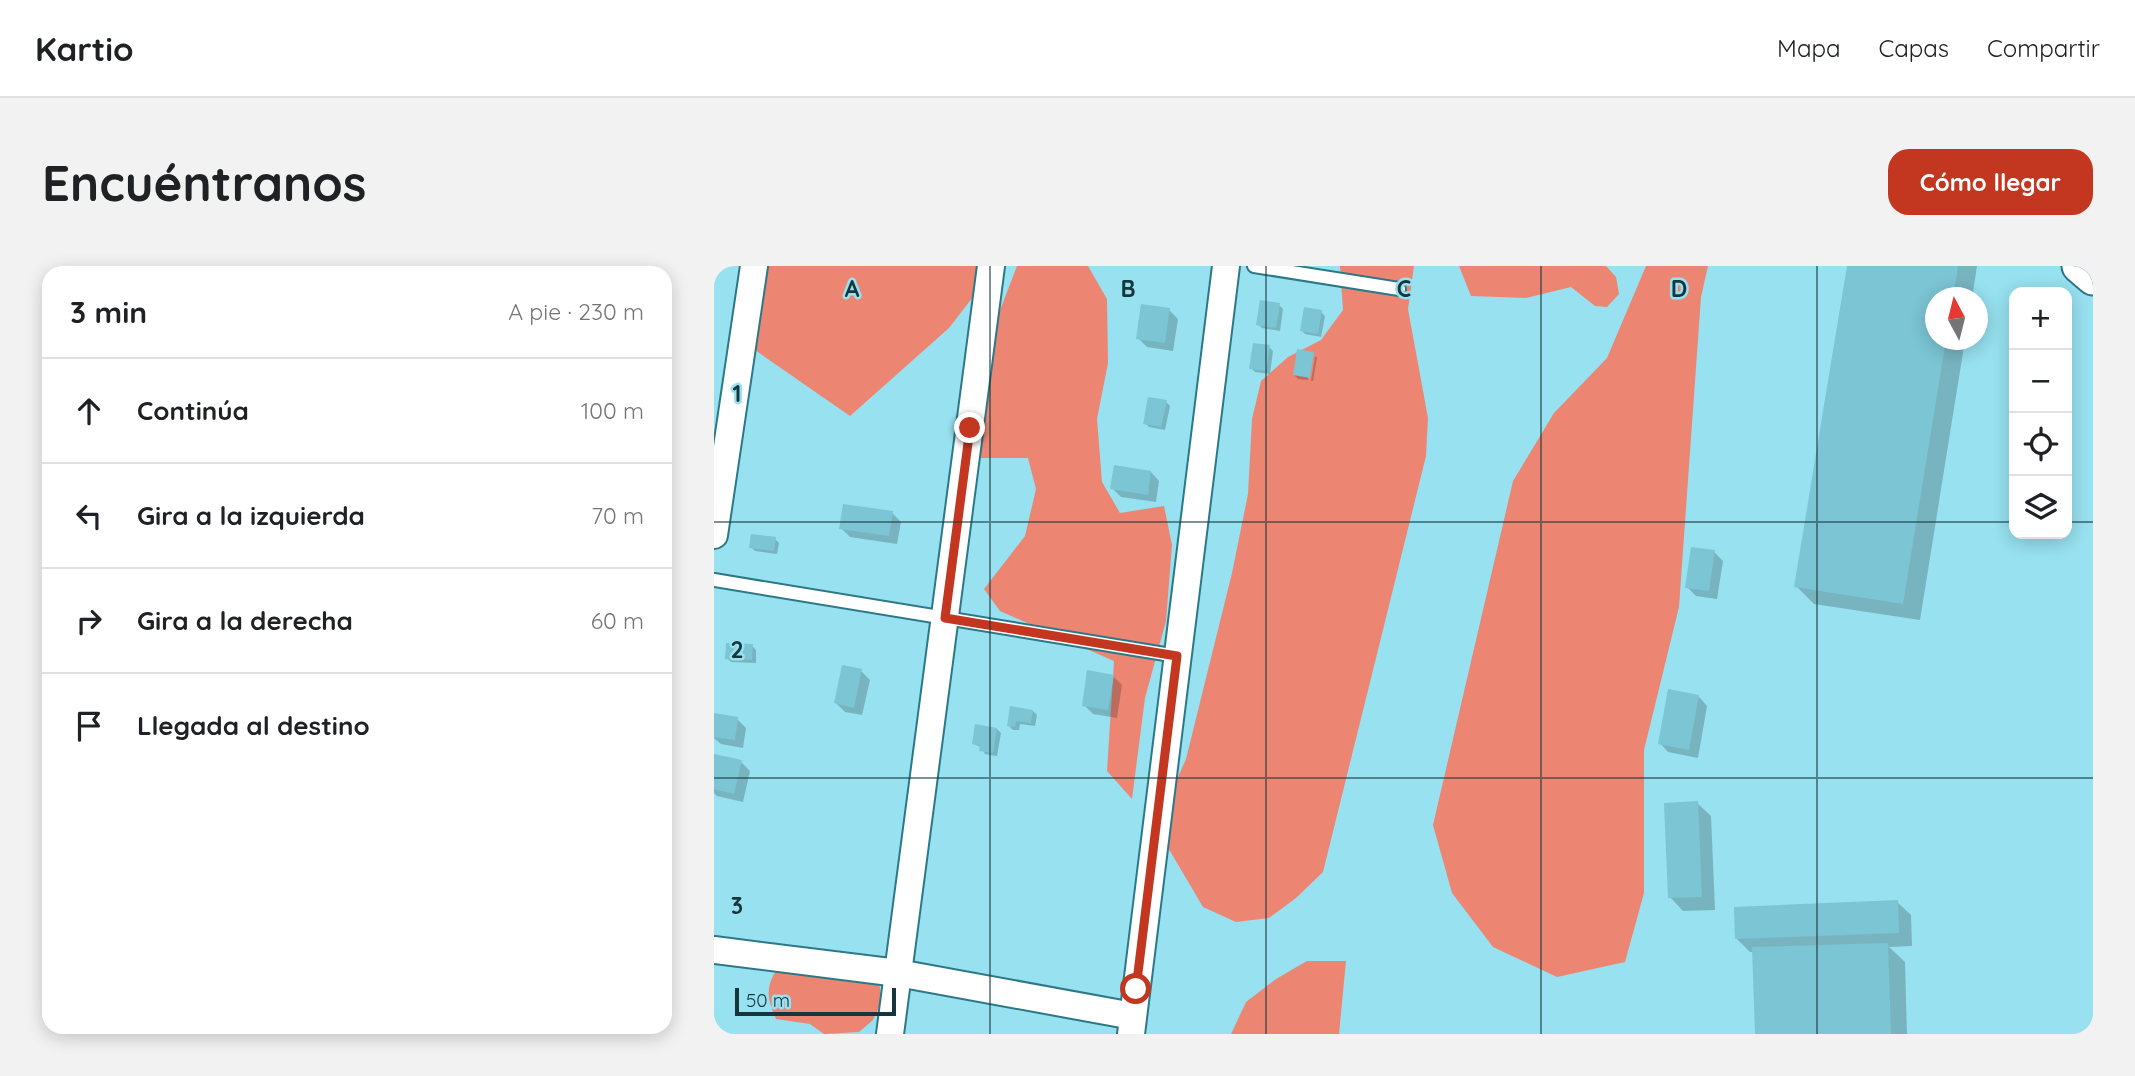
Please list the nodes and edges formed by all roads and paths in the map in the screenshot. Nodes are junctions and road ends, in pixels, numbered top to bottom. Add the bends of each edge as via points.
1 (754, 266) edge
2 (991, 266) edge
3 (1226, 266) edge
4 (1254, 266) edge
5 (2079, 266) edge
6 (2093, 278) edge
7 (1399, 289) dead end
8 (714, 535) edge
9 (714, 580) edge
10 (945, 618) junction
11 (1177, 656) junction
12 (714, 950) edge
13 (898, 973) junction
14 (1132, 1025) edge
15 (890, 1034) edge

1 - 8 street
2 - 10 street
3 - 11 street
4 - 7 lane
5 - 6 street
9 - 10 lane
10 - 11 lane
10 - 13 street
11 - 14 street
12 - 13 street
13 - 14 street
13 - 15 street

